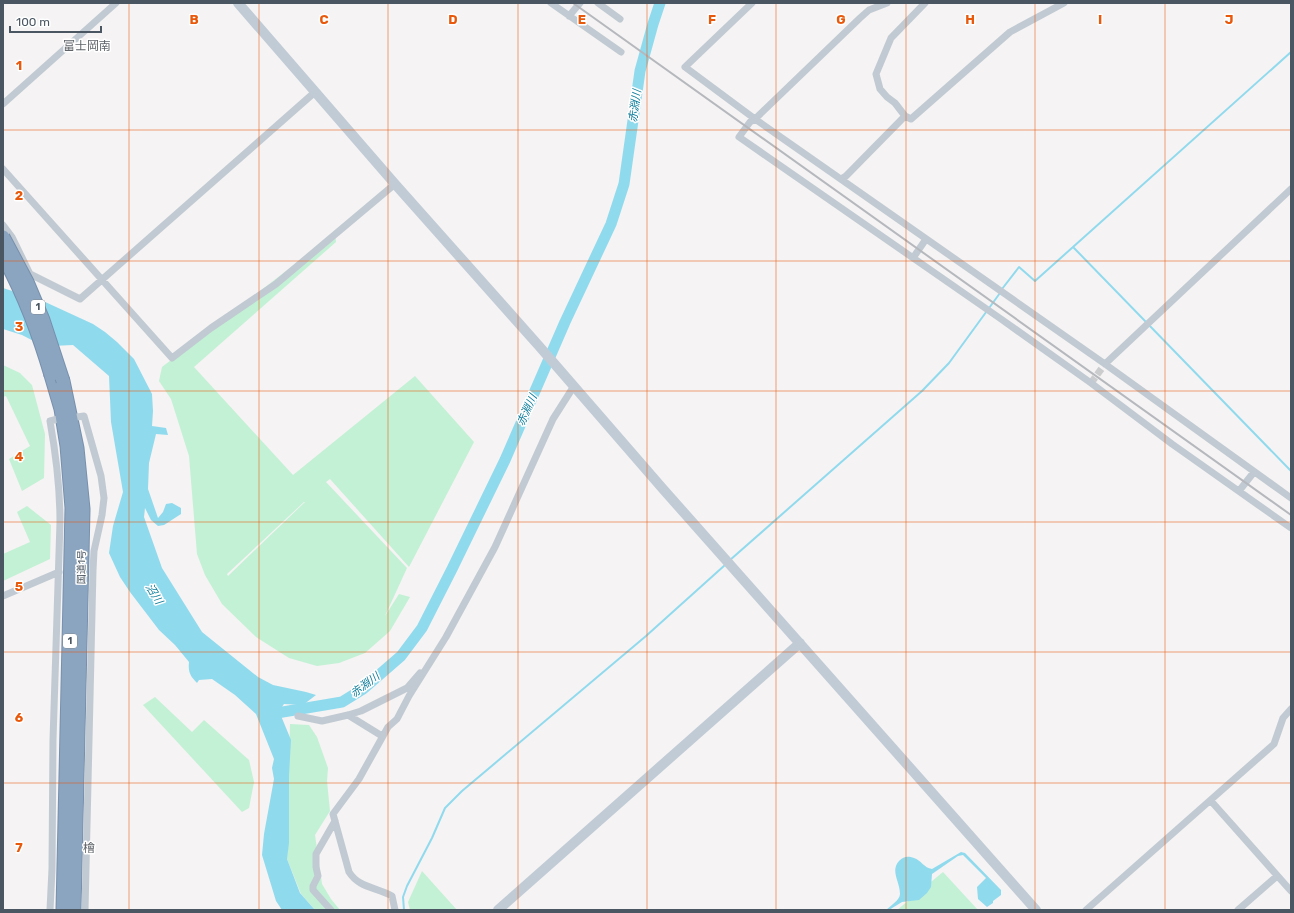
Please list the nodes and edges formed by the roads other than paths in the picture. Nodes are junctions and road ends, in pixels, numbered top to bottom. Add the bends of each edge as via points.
1 (116, 3) edge
2 (238, 3) edge
3 (551, 3) edge
4 (580, 3) edge
5 (598, 3) edge
6 (752, 3) edge
7 (887, 3) edge
8 (925, 3) edge
9 (1064, 3) edge
10 (568, 16) junction
11 (620, 19) dead end
12 (621, 52) dead end
13 (315, 92) junction
14 (3, 104) edge
15 (905, 116) junction
16 (755, 119) junction
17 (3, 170) edge
18 (841, 179) junction
19 (395, 184) junction
20 (1291, 189) edge
21 (3, 225) edge
22 (3, 238) edge
23 (926, 239) junction
24 (3, 256) edge
25 (913, 258) junction
26 (3, 261) edge
27 (30, 274) junction
28 (101, 279) junction
29 (1105, 364) junction
30 (572, 384) junction
31 (77, 417) dead end
32 (58, 419) dead end
33 (1254, 472) junction
34 (1239, 491) junction
35 (1291, 498) edge
36 (1291, 528) edge
37 (59, 572) junction
38 (3, 596) edge
39 (800, 642) junction
40 (433, 660) junction
41 (1291, 709) edge
42 (348, 715) junction
43 (298, 716) dead end
44 (1283, 718) junction
45 (1291, 718) edge
46 (382, 736) junction
47 (63, 751) dead end
48 (53, 757) junction
49 (1211, 801) junction
50 (335, 821) junction
51 (86, 852) junction
52 (80, 860) dead end
53 (1277, 876) junction
54 (63, 877) dead end
55 (50, 881) junction
56 (1291, 891) edge
57 (50, 910) edge
58 (63, 910) edge
59 (74, 910) edge
60 (85, 910) edge
61 (330, 910) edge
62 (394, 910) edge
63 (498, 910) edge
64 (1036, 910) edge
65 (1086, 910) edge
66 (1238, 910) edge

1 - 14 street
2 - 13 street
3 - 10 street
4 - 10 street
5 - 11 street
6 - 16 street via 685,67
7 - 16 street via 869,10
8 - 15 street via 891,38 876,74 880,89
9 - 15 street via 1010,32 911,119
10 - 12 street
13 - 19 street
13 - 28 street
15 - 18 street
16 - 18 street
16 - 25 street via 750,122 740,138
17 - 28 street
18 - 23 street
19 - 28 street via 276,284 172,358
19 - 30 street
20 - 29 street
21 - 27 street via 12,237
22 - 59 highway, 国道1号 / 1, bridge via 44,320 63,381 77,448 83,509
23 - 25 street
23 - 29 street
24 - 58 highway, 国道1号 / 1, bridge via 34,323 61,410 67,446 72,508
25 - 34 street
26 - 27 street
27 - 28 street via 80,299
29 - 33 street
30 - 39 street
30 - 40 street via 553,419 495,547
31 - 51 street via 84,416 101,476 104,498 94,551 86,738
32 - 37 street via 50,421 60,494
33 - 34 street
33 - 35 street
34 - 36 street
37 - 38 street
37 - 48 street
39 - 63 street
39 - 64 street
40 - 42 street via 407,688
40 - 46 street via 397,719
41 - 44 street
42 - 43 street via 322,721
42 - 46 street
44 - 45 street
44 - 49 street via 1274,744
46 - 50 street via 359,779 333,814
47 - 48 street
48 - 55 street
49 - 53 street
49 - 65 street
50 - 61 street via 316,854 318,876 313,886 313,890
50 - 62 street via 353,879 392,896
51 - 52 street
51 - 60 street
53 - 56 street
53 - 66 street
54 - 55 street
55 - 57 street

